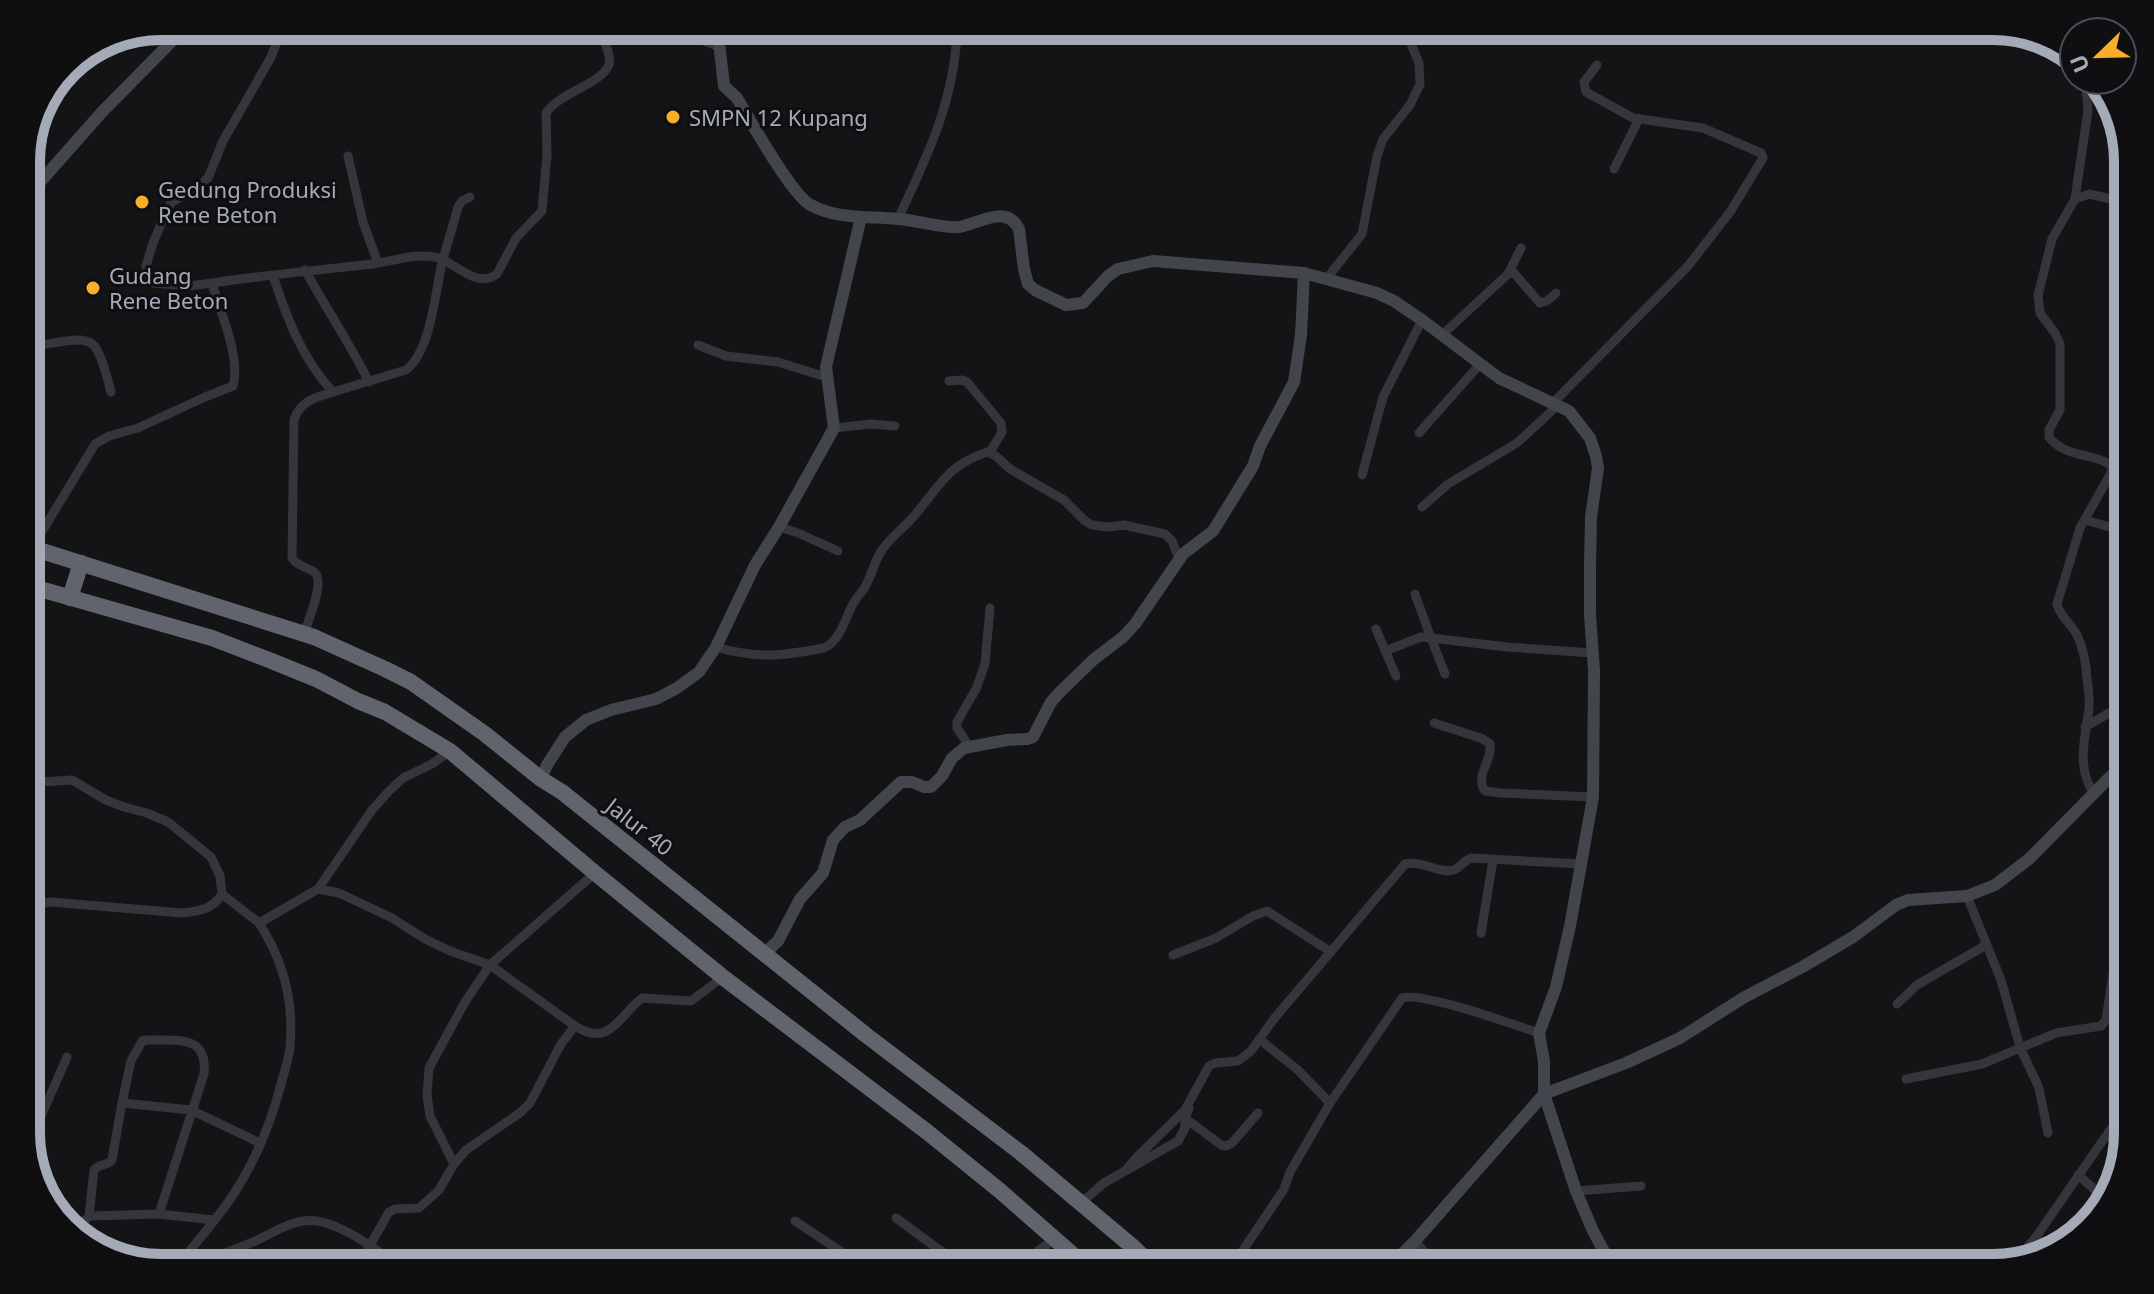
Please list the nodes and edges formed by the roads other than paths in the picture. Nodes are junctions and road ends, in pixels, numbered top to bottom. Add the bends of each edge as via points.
1 (173, 40) edge
2 (278, 40) edge
3 (604, 40) edge
4 (702, 40) edge
5 (719, 40) edge
6 (957, 40) edge
7 (1410, 40) edge
8 (720, 47) junction
9 (1597, 65) dead end
10 (2087, 96) edge
11 (1639, 119) junction
12 (348, 156) dead end
13 (1614, 169) dead end
14 (40, 182) edge
15 (470, 197) dead end
16 (2075, 199) junction
17 (2114, 200) edge
18 (861, 217) junction
19 (898, 219) junction
20 (1521, 248) dead end
21 (443, 260) junction
22 (378, 263) junction
23 (305, 270) junction
24 (1304, 273) junction
25 (1508, 274) junction
26 (273, 276) junction
27 (1327, 278) junction
28 (212, 283) junction
29 (1556, 293) dead end
30 (1422, 320) junction
31 (1442, 335) junction
32 (40, 345) edge
33 (698, 345) dead end
34 (1480, 364) junction
35 (826, 377) junction
36 (949, 381) dead end
37 (369, 382) junction
38 (111, 392) dead end
39 (333, 392) junction
40 (1555, 404) junction
41 (895, 426) dead end
42 (834, 428) junction
43 (1419, 433) dead end
44 (990, 452) junction
45 (2111, 473) junction
46 (2114, 474) edge
47 (1362, 475) dead end
48 (1422, 507) dead end
49 (2085, 520) junction
50 (779, 527) junction
51 (2114, 528) edge
52 (40, 530) edge
53 (40, 550) edge
54 (838, 551) dead end
55 (1179, 559) junction
56 (81, 563) junction
57 (40, 589) edge
58 (1415, 594) dead end
59 (70, 598) junction
60 (990, 608) dead end
61 (1376, 629) dead end
62 (304, 634) junction
63 (1431, 638) junction
64 (716, 647) junction
65 (1385, 651) junction
66 (1593, 653) junction
67 (1445, 674) dead end
68 (1396, 676) dead end
69 (2114, 710) edge
70 (1434, 723) dead end
71 (2085, 727) junction
72 (969, 746) junction
73 (450, 751) junction
74 (2114, 774) edge
75 (541, 779) junction
76 (40, 782) edge
77 (2094, 794) junction
78 (1593, 797) junction
79 (1493, 860) junction
80 (1581, 864) junction
81 (595, 873) junction
82 (318, 889) junction
83 (222, 894) junction
84 (1967, 896) junction
85 (40, 904) edge
86 (259, 923) junction
87 (1481, 933) dead end
88 (1986, 945) junction
89 (1331, 952) junction
90 (765, 953) junction
91 (1173, 955) dead end
92 (490, 965) junction
93 (2114, 968) edge
94 (724, 978) junction
95 (1897, 1004) dead end
96 (575, 1026) junction
97 (1539, 1033) junction
98 (1259, 1039) junction
99 (2020, 1047) junction
100 (67, 1057) dead end
101 (1906, 1079) dead end
102 (1195, 1090) junction
103 (1544, 1094) junction
104 (122, 1103) junction
105 (1330, 1103) junction
106 (191, 1110) junction
107 (1258, 1113) dead end
108 (1185, 1118) junction
109 (40, 1119) edge
110 (2114, 1124) edge
111 (2048, 1133) dead end
112 (260, 1143) junction
113 (454, 1164) junction
114 (1126, 1170) junction
115 (2078, 1175) junction
116 (1641, 1186) dead end
117 (1576, 1191) junction
118 (2098, 1193) edge
119 (1082, 1202) junction
120 (159, 1214) junction
121 (89, 1216) junction
122 (896, 1218) dead end
123 (214, 1220) junction
124 (795, 1221) dead end
125 (82, 1224) edge
126 (1055, 1239) junction
127 (1415, 1241) junction
128 (370, 1247) junction
129 (2026, 1250) edge
130 (186, 1254) edge
131 (222, 1254) edge
132 (366, 1254) edge
133 (381, 1254) edge
134 (845, 1254) edge
135 (945, 1254) edge
136 (1035, 1254) edge
137 (1072, 1254) edge
138 (1140, 1254) edge
139 (1240, 1254) edge
140 (1402, 1254) edge
141 (1426, 1254) edge
142 (1605, 1254) edge

1 - 14 street
2 - 28 street via 208,178 171,203 146,266 149,280 159,285
3 - 21 street via 608,66 546,113 542,211 522,230 497,274 485,280
4 - 8 street
5 - 8 street
6 - 19 street via 945,107
7 - 27 street via 1420,84 1383,139 1362,234
8 - 18 street via 724,86 801,198 839,215
9 - 11 street via 1584,82 1586,92
10 - 16 street
11 - 13 street
11 - 40 street via 1703,128 1763,158 1688,266
12 - 22 street
15 - 21 street via 458,207
16 - 17 street via 2089,194
16 - 45 street via 2052,239 2038,296 2040,313 2060,344 2060,410 2048,435 2077,455 2108,463
18 - 19 street
18 - 35 street
19 - 24 street via 950,227 998,215 1013,221 1028,284 1066,305 1087,300 1118,269 1145,261
20 - 25 street
21 - 22 street via 402,257
21 - 37 street via 426,337 414,364
22 - 23 street
23 - 26 street
23 - 37 street
24 - 27 street
24 - 55 street via 1291,390 1213,531
25 - 29 street via 1513,272 1540,303
25 - 31 street
26 - 28 street
26 - 39 street via 303,351
27 - 30 street via 1377,293
28 - 52 street via 231,345 233,386 95,444
30 - 31 street
30 - 47 street via 1383,397
31 - 34 street
32 - 38 street via 93,343
33 - 35 street
34 - 40 street
34 - 43 street
35 - 42 street
36 - 44 street via 967,382 1001,423 1002,432
37 - 39 street
39 - 62 street via 307,402 294,420 292,558 319,578
40 - 48 street via 1517,443 1448,484
40 - 66 street via 1584,428 1598,468 1591,517
41 - 42 street
42 - 50 street
44 - 55 street via 1064,500 1092,525 1165,534
44 - 64 street via 947,475 890,539 828,646 770,657
45 - 46 street
45 - 49 street
49 - 51 street
49 - 71 street via 2057,604 2081,646 2089,708
50 - 54 street
50 - 64 street
53 - 56 highway, Jalur 40
55 - 72 street via 1135,624 1051,702 1033,737
56 - 59 highway
56 - 62 highway, Jalur 40
57 - 59 highway
58 - 63 street
59 - 73 highway via 212,638 316,679
60 - 72 street via 985,664 957,722
61 - 65 street
62 - 75 highway, Jalur 40 via 411,682
63 - 65 street
63 - 66 street
63 - 67 street
64 - 75 street via 699,672 677,688 586,720 565,737
65 - 68 street
66 - 78 street
69 - 71 street
70 - 78 street via 1490,744 1480,779 1485,791
71 - 77 street via 2083,761
72 - 90 street via 956,754 931,787 901,782 845,827 833,840 823,873
73 - 81 highway
73 - 82 street via 389,791
74 - 77 street
75 - 90 highway, Jalur 40
76 - 83 street via 72,780 106,800 168,822 211,857
77 - 84 street via 2007,878
78 - 80 street
79 - 80 street
79 - 87 street
79 - 89 street via 1468,859 1449,870 1405,864
80 - 97 street via 1556,987
81 - 92 street
81 - 94 highway
82 - 86 street
82 - 92 street via 339,893 450,951
83 - 85 street via 210,907 182,913
83 - 86 street
84 - 88 street
84 - 103 street via 1896,905 1853,937 1680,1038
86 - 112 street via 278,958 291,1017 290,1049
88 - 95 street via 1926,979
88 - 99 street
89 - 91 street via 1265,911
89 - 98 street
90 - 119 highway, Jalur 40
92 - 96 street
92 - 113 street via 429,1068 430,1116
93 - 99 street via 2103,1025 2056,1033
94 - 96 street via 691,1001 639,999 598,1035
94 - 126 highway via 926,1131
96 - 113 street via 530,1103
97 - 103 street
97 - 105 street via 1405,996
98 - 102 street via 1238,1061 1209,1066
98 - 105 street
99 - 101 street via 1982,1064
99 - 111 street via 2039,1088
100 - 109 street
102 - 108 street
102 - 114 street via 1185,1110
103 - 117 street
103 - 127 street
104 - 106 street
104 - 106 street via 131,1061 142,1041 191,1042 205,1060
104 - 121 street via 111,1162 94,1170
105 - 139 street via 1284,1189
106 - 112 street
106 - 120 street
107 - 108 street via 1226,1146
108 - 114 street via 1178,1141
110 - 115 street
112 - 123 street
113 - 128 street via 439,1190 419,1208 389,1212
114 - 119 street
115 - 118 street
115 - 129 street
116 - 117 street
117 - 142 street
119 - 138 highway, Jalur 40
120 - 121 street
120 - 123 street
121 - 125 street
122 - 135 street
123 - 130 street
124 - 134 street
126 - 136 street
126 - 137 highway
127 - 140 street
127 - 141 street
128 - 131 street via 347,1231 315,1221 297,1222
128 - 132 street
128 - 133 street

